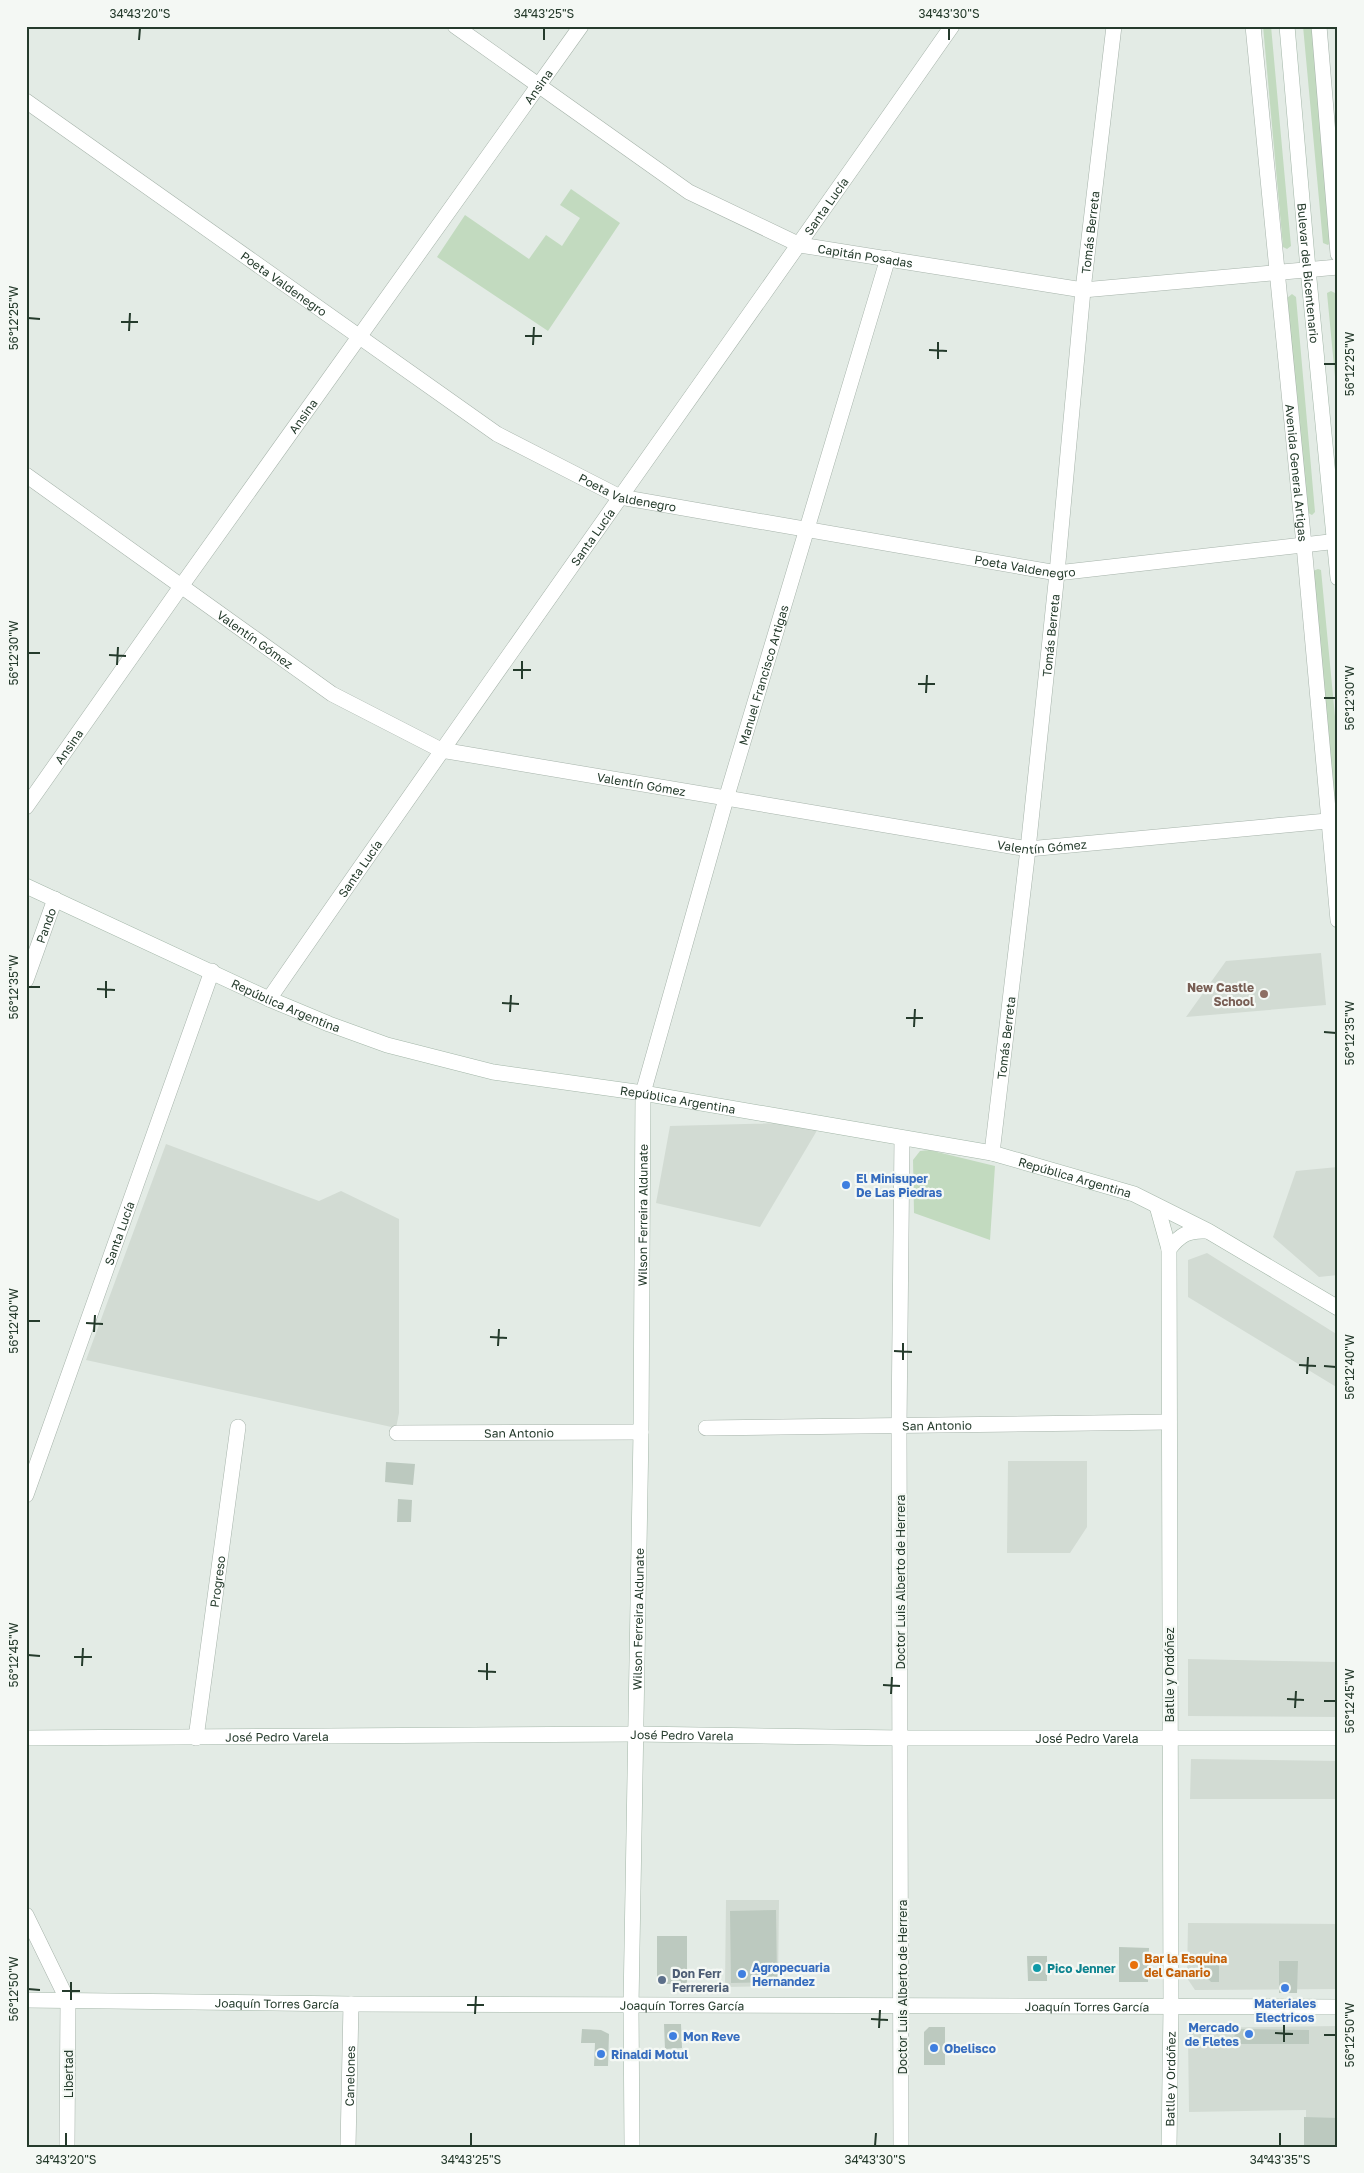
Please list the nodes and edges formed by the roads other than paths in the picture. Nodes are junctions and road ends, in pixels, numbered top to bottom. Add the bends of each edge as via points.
1 (455, 26) edge
2 (581, 26) edge
3 (952, 26) edge
4 (1114, 26) edge
5 (1253, 26) edge
6 (1287, 26) edge
7 (1319, 26) edge
8 (539, 86) junction
9 (26, 101) edge
10 (800, 245) junction
11 (1338, 254) edge
12 (888, 258) junction
13 (1338, 266) edge
14 (1308, 270) junction
15 (1277, 272) junction
16 (1084, 290) junction
17 (361, 336) junction
18 (26, 475) edge
19 (620, 497) junction
20 (806, 531) junction
21 (1336, 541) edge
22 (1304, 545) junction
23 (1057, 573) junction
24 (1338, 578) edge
25 (182, 585) junction
26 (441, 750) junction
27 (726, 799) junction
28 (26, 807) edge
29 (1333, 821) edge
30 (1028, 849) junction
31 (26, 886) edge
32 (55, 899) junction
33 (1338, 920) edge
34 (212, 971) junction
35 (26, 980) edge
36 (269, 999) junction
37 (643, 1093) junction
38 (902, 1138) junction
39 (992, 1153) junction
40 (1157, 1206) junction
41 (1208, 1231) junction
42 (1169, 1249) junction
43 (1335, 1305) edge
44 (1169, 1422) junction
45 (238, 1426) dead end
46 (899, 1427) junction
47 (706, 1428) dead end
48 (641, 1432) junction
49 (396, 1433) dead end
50 (26, 1495) edge
51 (636, 1734) junction
52 (26, 1738) edge
53 (196, 1738) junction
54 (901, 1738) junction
55 (1169, 1738) junction
56 (1338, 1738) edge
57 (26, 1915) edge
58 (26, 2000) edge
59 (68, 2000) junction
60 (351, 2004) junction
61 (631, 2006) junction
62 (902, 2006) junction
63 (1338, 2007) edge
64 (1171, 2008) junction
65 (67, 2147) edge
66 (348, 2147) edge
67 (632, 2147) edge
68 (901, 2147) edge
69 (1168, 2147) edge

1 - 8 street, Capitán Posadas
2 - 8 street, Ansina
3 - 10 street, Santa Lucía
4 - 16 street, Tomás Berreta
5 - 15 street, Avenida General Artigas
6 - 14 street, Bulevar del Bicentenario
7 - 11 street
8 - 10 street, Capitán Posadas via 689,192
8 - 17 street, Ansina
9 - 17 street, Poeta Valdenegro
10 - 12 street, Capitán Posadas
10 - 19 street, Santa Lucía
12 - 16 street, Capitán Posadas
12 - 20 street, Manuel Francisco Artigas
13 - 14 street, Capitán Posadas
14 - 15 street, Capitán Posadas
14 - 21 street, Bulevar del Bicentenario
15 - 16 street, Capitán Posadas
15 - 22 street, Avenida General Artigas
16 - 23 street, Tomás Berreta
17 - 19 street, Poeta Valdenegro via 497,434
17 - 25 street, Ansina
18 - 25 street, Valentín Gómez
19 - 20 street, Poeta Valdenegro
19 - 26 street, Santa Lucía
20 - 23 street, Poeta Valdenegro
20 - 27 street, Manuel Francisco Artigas
21 - 22 street, Poeta Valdenegro
21 - 24 street, Bulevar del Bicentenario
22 - 23 street, Poeta Valdenegro
22 - 29 street, Avenida General Artigas
23 - 30 street, Tomás Berreta
25 - 26 street, Valentín Gómez via 332,694
25 - 28 street, Ansina
26 - 27 street, Valentín Gómez
26 - 36 street, Santa Lucía
27 - 30 street, Valentín Gómez
27 - 37 street, Manuel Francisco Artigas
29 - 30 street, Valentín Gómez
29 - 33 street, Avenida General Artigas
30 - 39 street, Tomás Berreta
31 - 32 street, República Argentina
32 - 34 street, República Argentina
32 - 35 street, Pando
34 - 36 street, República Argentina
34 - 50 street, Santa Lucía
36 - 37 street, República Argentina via 387,1045 492,1072
37 - 38 street, República Argentina
37 - 48 street, Wilson Ferreira Aldunate
38 - 39 street, República Argentina
38 - 46 street, Doctor Luis Alberto de Herrera
39 - 40 street, República Argentina via 1134,1194
40 - 41 street, República Argentina
40 - 42 street, Batlle y Ordóñez
41 - 42 street via 1187,1232
41 - 43 street, República Argentina
42 - 44 street, Batlle y Ordóñez
44 - 46 street, San Antonio
44 - 55 street, Batlle y Ordóñez
45 - 53 street, Progreso
46 - 47 street, San Antonio
46 - 54 street, Doctor Luis Alberto de Herrera
48 - 49 street, San Antonio
48 - 51 street, Wilson Ferreira Aldunate
51 - 53 street, José Pedro Varela
51 - 54 street, José Pedro Varela
51 - 61 street, Wilson Ferreira Aldunate
52 - 53 street, José Pedro Varela
54 - 55 street, José Pedro Varela
54 - 62 street, Doctor Luis Alberto de Herrera
55 - 56 street, José Pedro Varela
55 - 64 street, Batlle y Ordóñez
57 - 59 street
58 - 59 street, Joaquín Torres García
59 - 60 street, Joaquín Torres García
59 - 65 street, Libertad
60 - 61 street, Joaquín Torres García
60 - 66 street, Canelones
61 - 62 street, Joaquín Torres García
61 - 67 street, Wilson Ferreira Aldunate
62 - 64 street, Joaquín Torres García
62 - 68 street, Doctor Luis Alberto de Herrera
63 - 64 street, Joaquín Torres García
64 - 69 street, Batlle y Ordóñez

